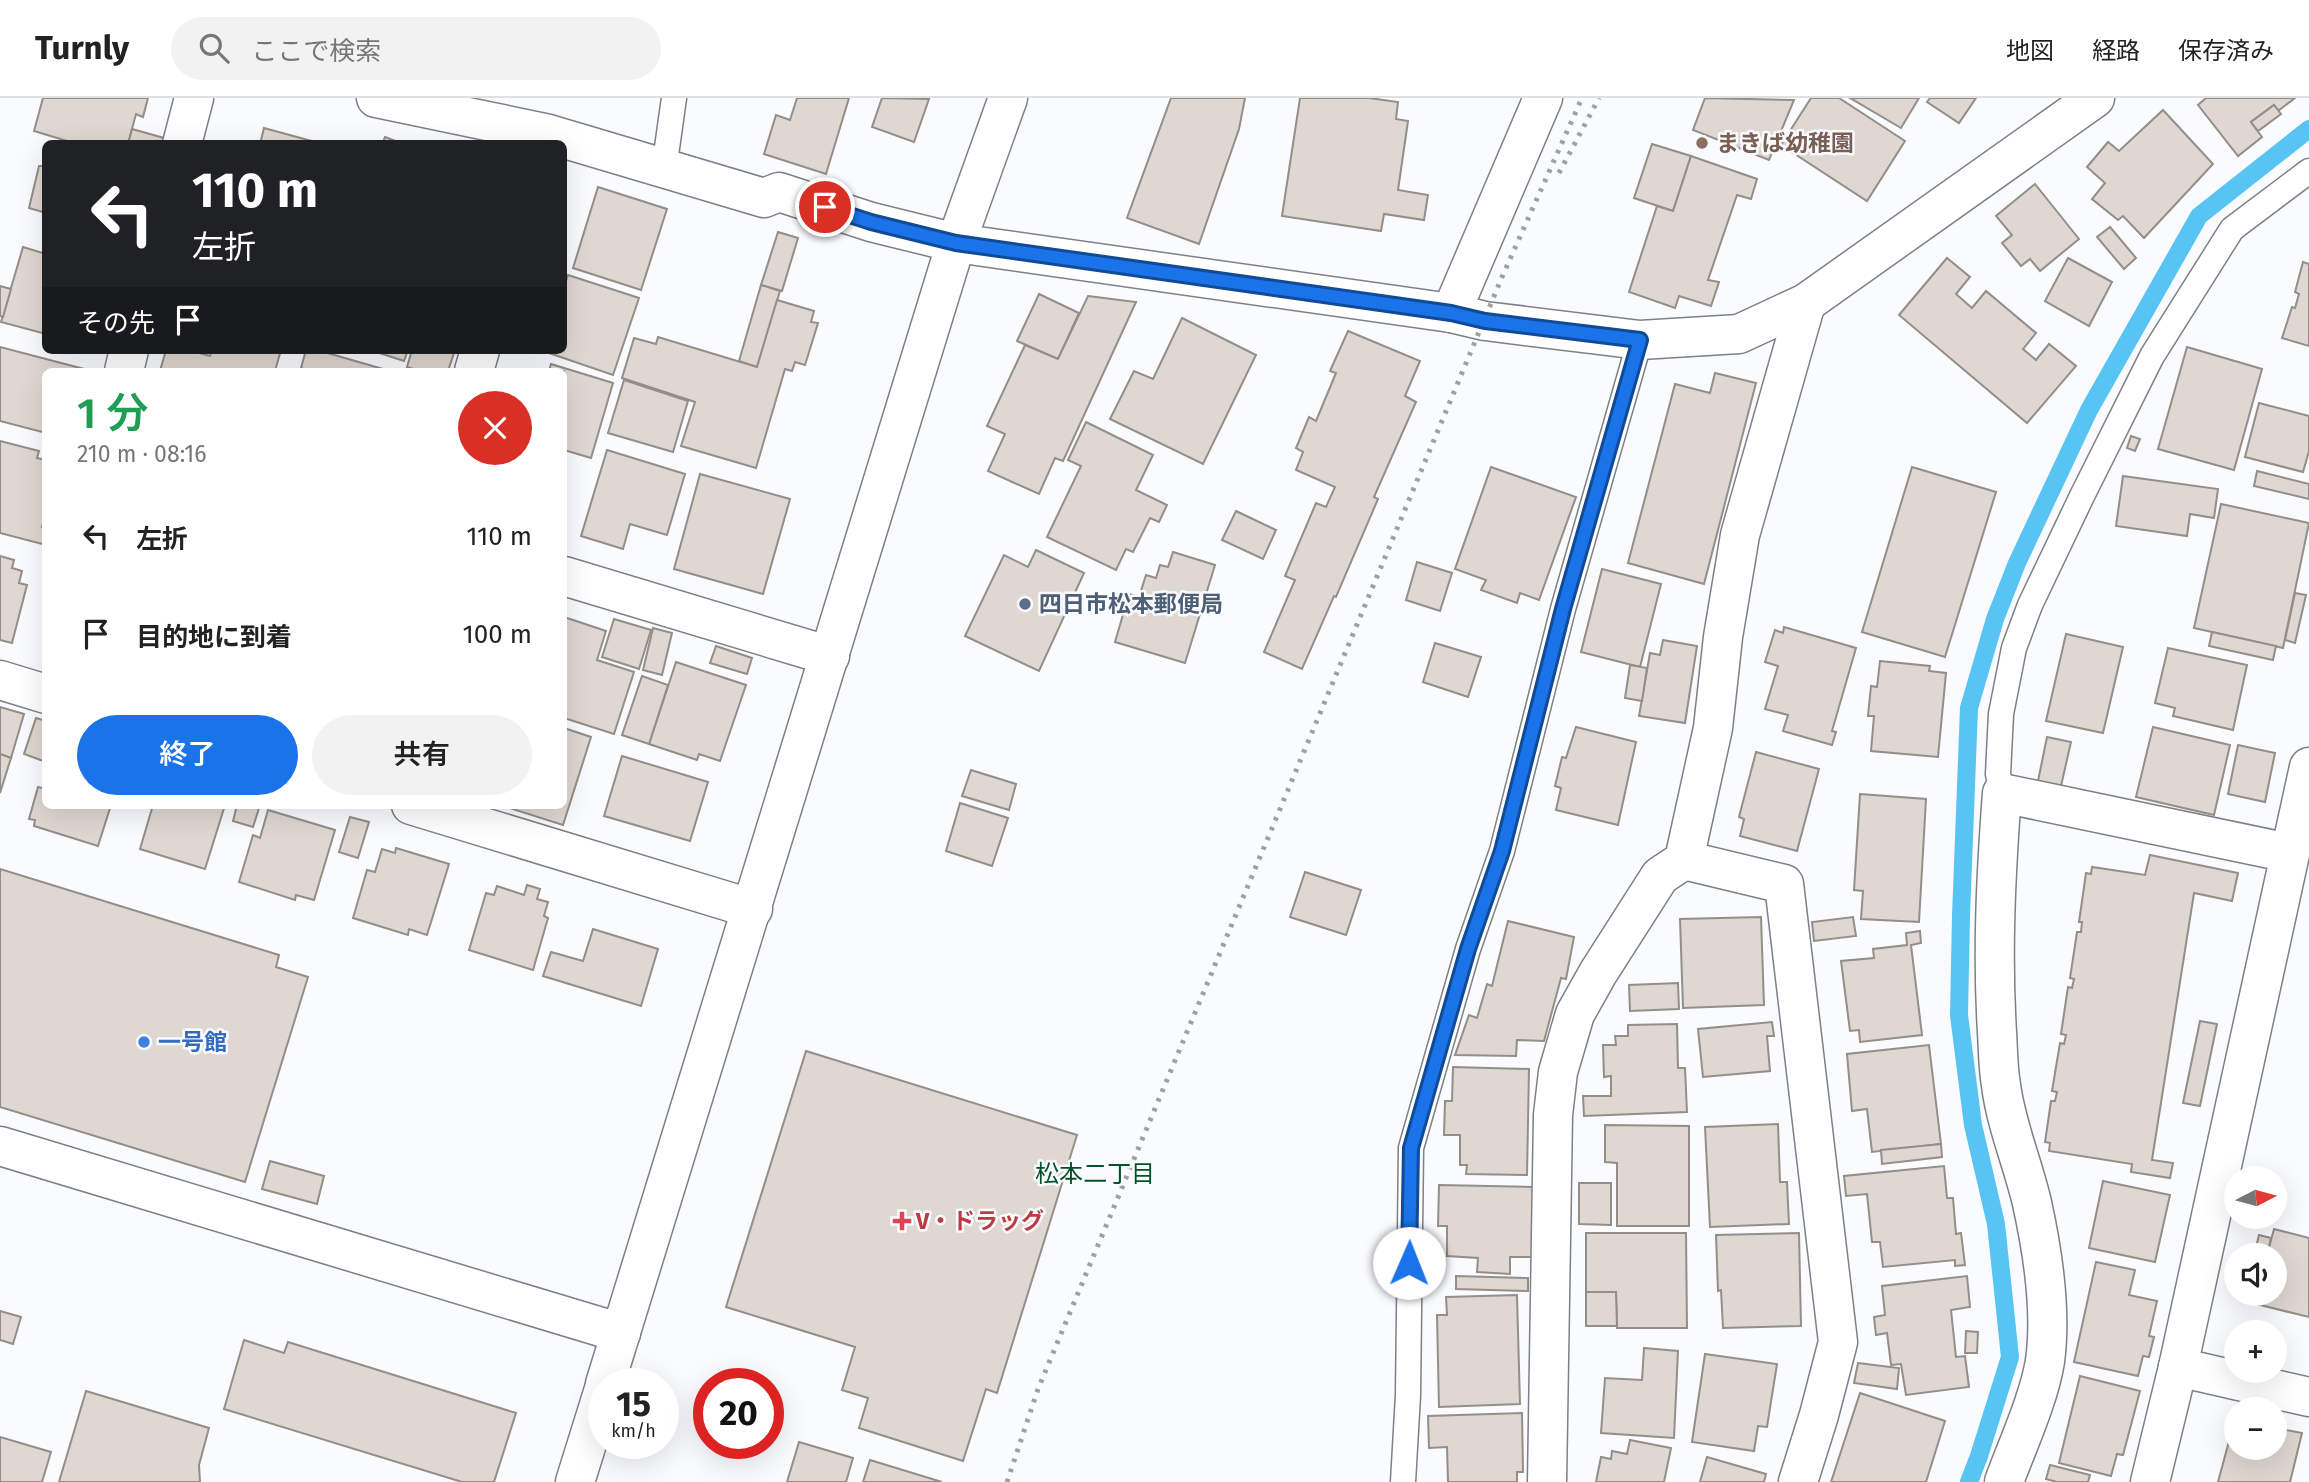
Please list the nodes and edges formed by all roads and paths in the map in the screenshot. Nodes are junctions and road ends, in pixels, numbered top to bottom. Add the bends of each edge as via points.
1 (194, 98) edge
2 (378, 98) edge
3 (674, 98) edge
4 (1008, 98) edge
5 (1544, 98) edge
6 (2075, 102) edge
7 (544, 139) edge
8 (183, 140) edge
9 (567, 145) edge
10 (664, 169) junction
11 (2309, 171) edge
12 (956, 243) junction
13 (1806, 303) junction
14 (1451, 313) junction
15 (1640, 340) junction
16 (567, 577) edge
17 (830, 656) junction
18 (0, 680) edge
19 (42, 688) edge
20 (2309, 767) edge
21 (2002, 793) junction
22 (424, 809) edge
23 (2295, 858) edge
24 (1685, 860) junction
25 (752, 909) junction
26 (0, 1146) edge
27 (621, 1333) junction
28 (2178, 1367) junction
29 (611, 1368) edge
30 (2309, 1397) edge
31 (588, 1441) edge
32 (575, 1482) edge
33 (1403, 1482) edge
34 (1548, 1482) edge
35 (1798, 1482) edge
36 (2004, 1482) edge
37 (2150, 1482) edge

1 - 8 street
2 - 7 street
3 - 10 lane
4 - 12 street
5 - 14 street
6 - 13 street
9 - 10 street
10 - 12 street via 764,198 779,192
11 - 21 lane via 2232,229 2152,356 2094,473 2030,605 2014,649 2001,714 1998,774
12 - 14 street
12 - 17 street
13 - 15 street via 1739,334
13 - 24 street via 1740,536 1713,728
14 - 15 street
15 - 33 lane via 1563,609 1502,851 1468,949 1411,1148
16 - 17 street
17 - 25 street
18 - 19 street
20 - 23 street
21 - 23 street
21 - 36 street via 1995,931 2001,1086 2032,1201 2046,1332 2045,1362
22 - 25 street
23 - 28 street
24 - 34 street via 1660,876 1598,973 1575,1014 1558,1072 1553,1115
24 - 35 street via 1784,884 1838,1342
25 - 27 street
26 - 27 street
27 - 29 street
28 - 30 street
28 - 37 street
31 - 32 street

